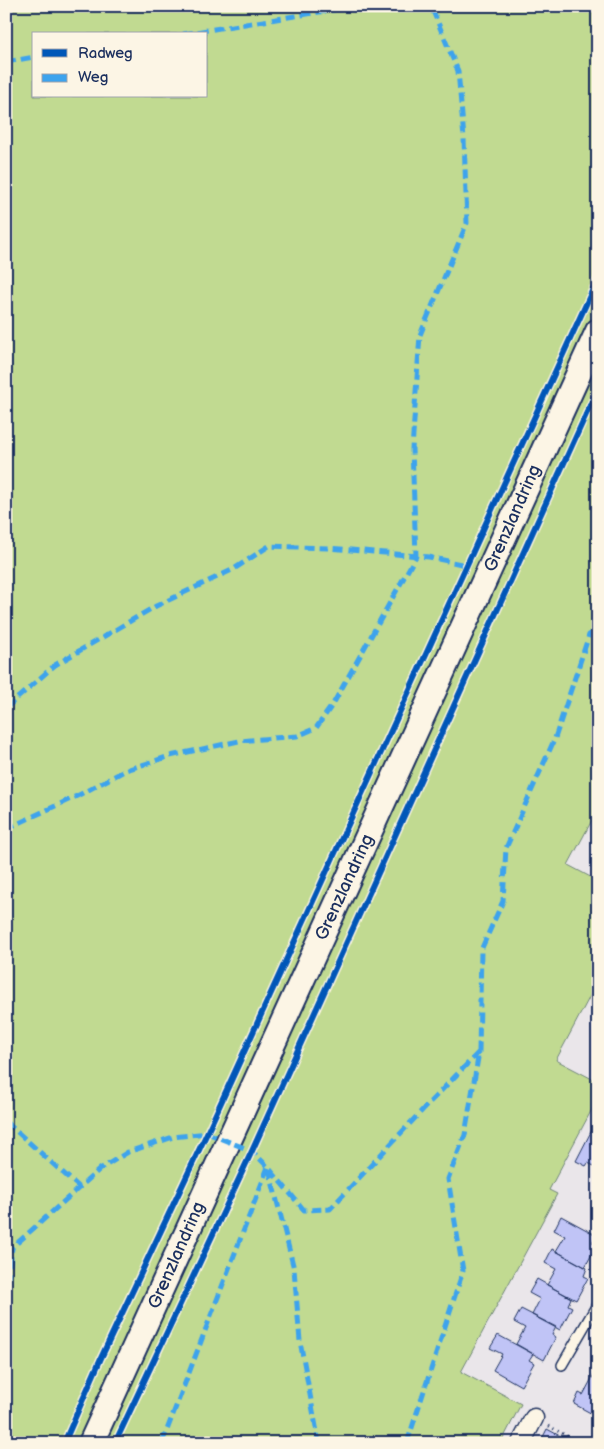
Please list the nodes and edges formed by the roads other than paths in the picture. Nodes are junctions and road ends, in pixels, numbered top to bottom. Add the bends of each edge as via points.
1 (598, 331) edge
2 (598, 1303) edge
3 (562, 1365) dead end
4 (534, 1418) road end
5 (91, 1443) edge
6 (521, 1443) edge

1 - 5 main road, Grenzlandring
2 - 3 lane
4 - 6 street

